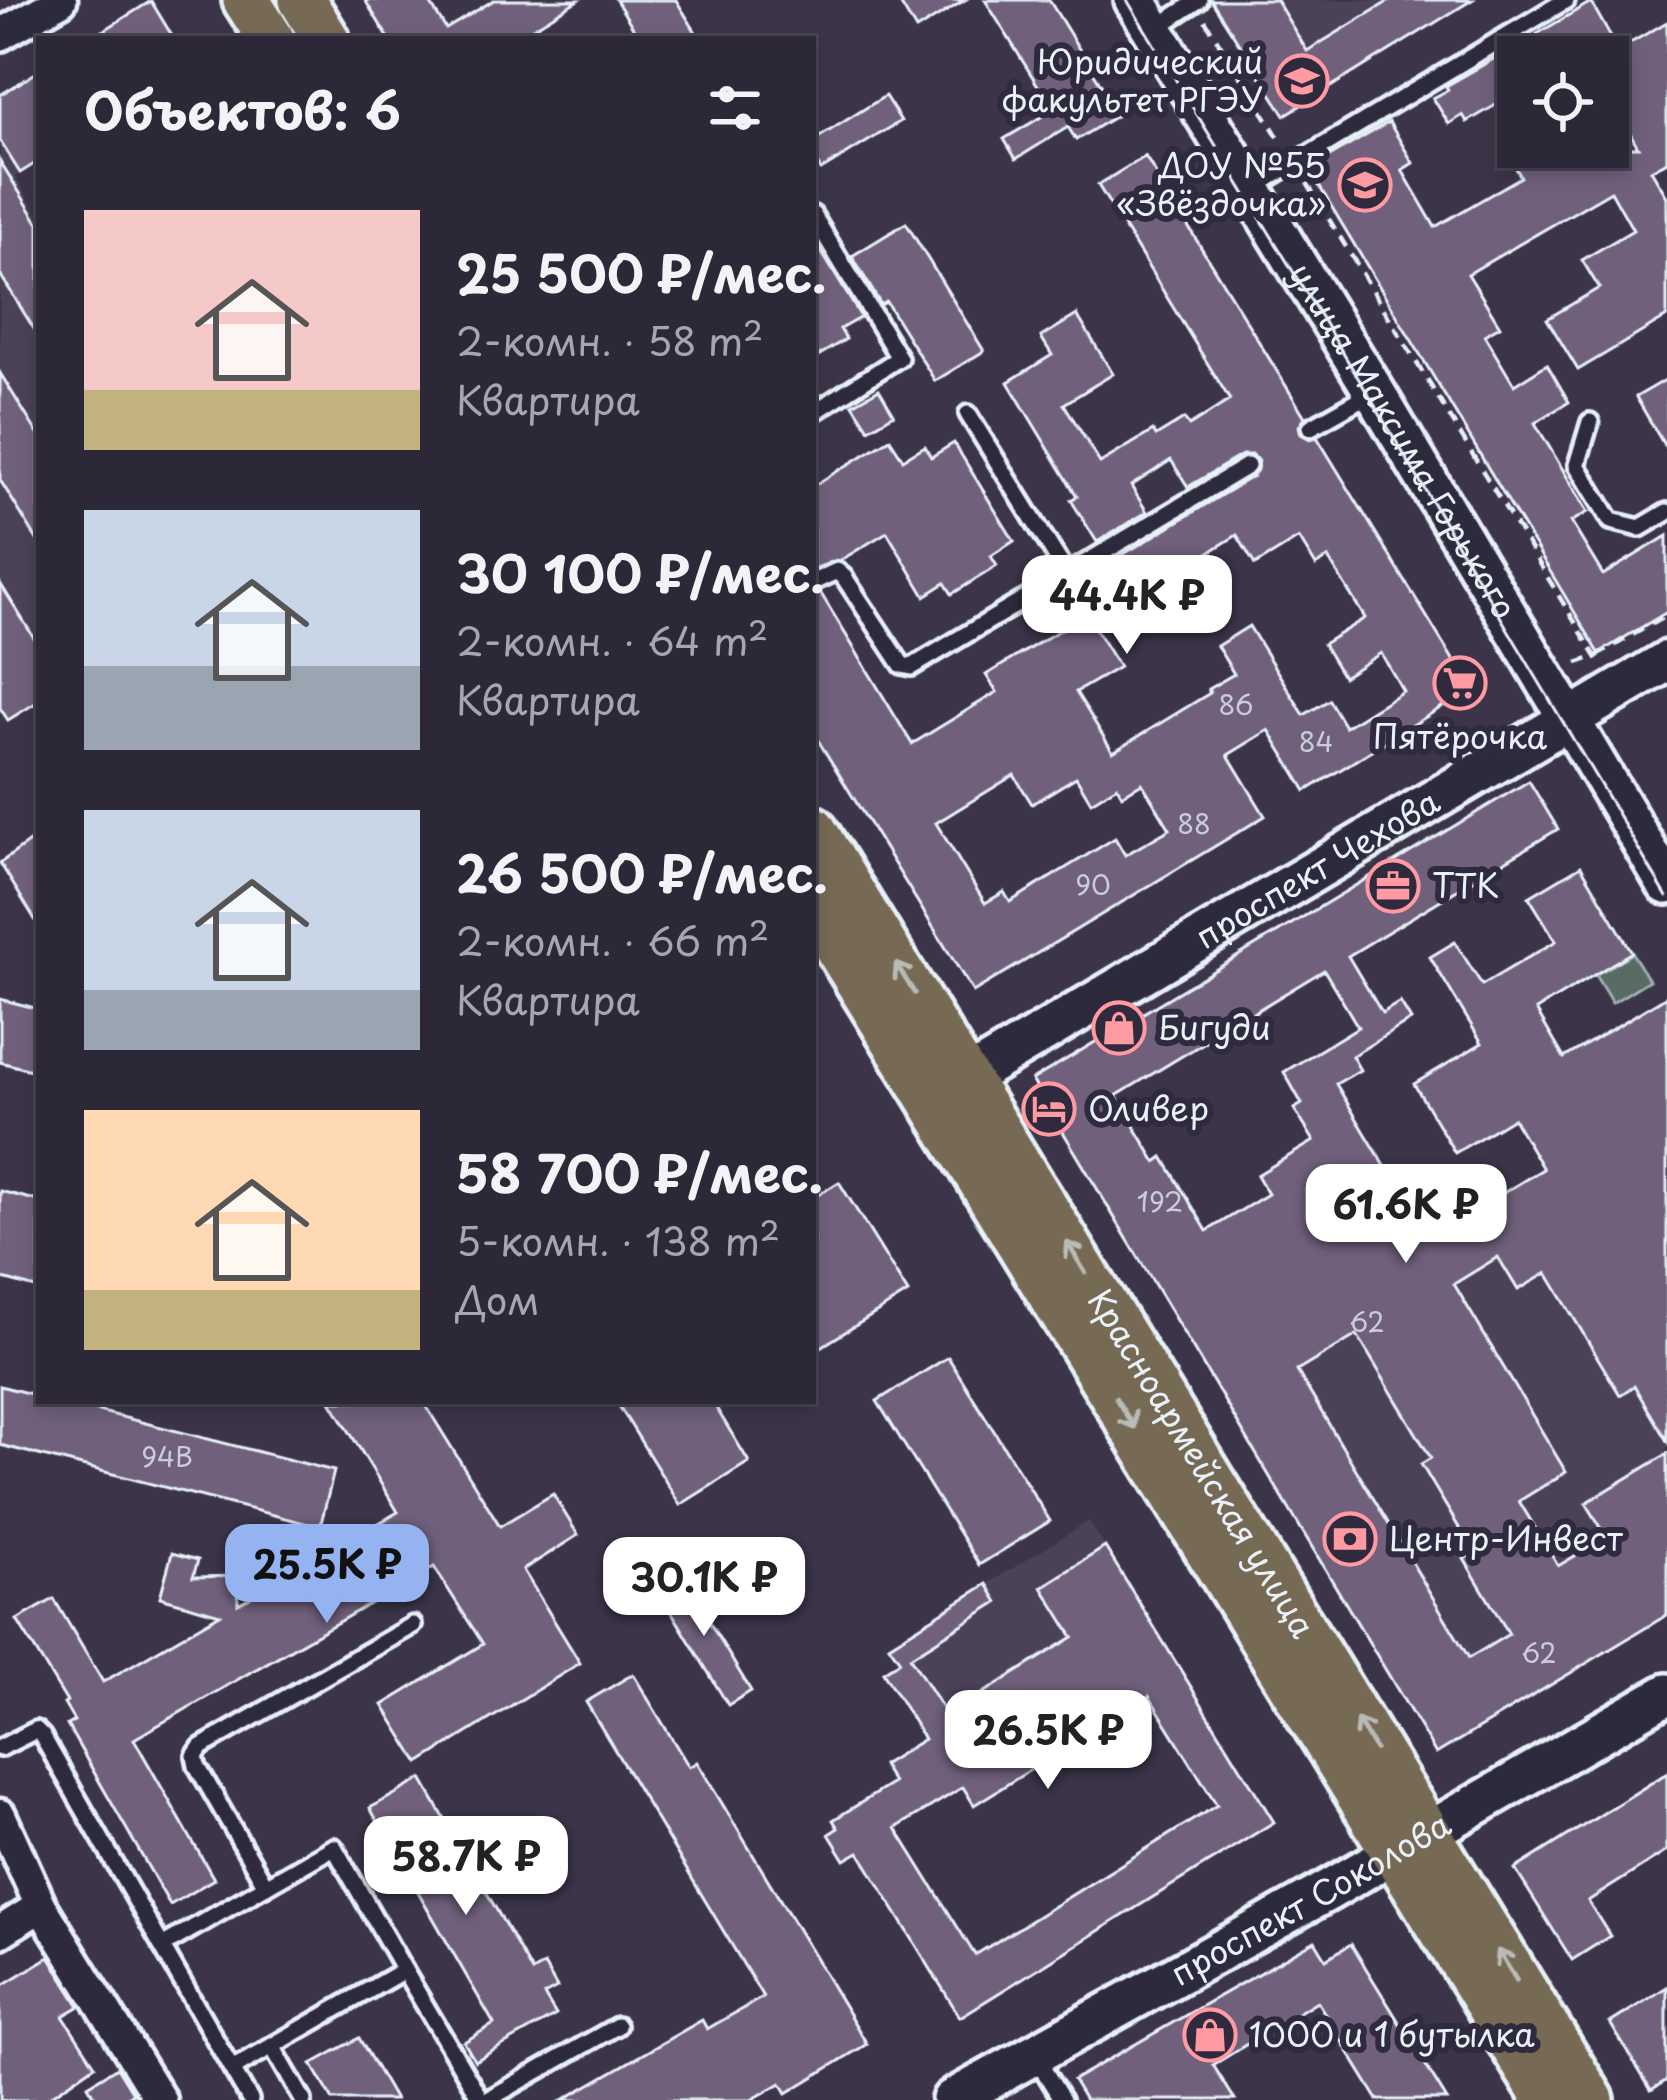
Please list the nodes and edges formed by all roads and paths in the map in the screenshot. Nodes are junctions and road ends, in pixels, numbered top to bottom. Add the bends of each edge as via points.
1 (61, 0) edge
2 (246, 0) edge
3 (302, 0) edge
4 (1566, 0) edge
5 (1197, 2) edge
6 (1144, 15) edge
7 (0, 35) edge
8 (269, 36) edge
9 (324, 36) edge
10 (1294, 163) junction
11 (1249, 190) junction
12 (816, 220) edge
13 (1374, 391) junction
14 (816, 410) edge
15 (968, 414) dead end
16 (1590, 422) dead end
17 (1311, 427) dead end
18 (1247, 466) dead end
19 (1667, 512) edge
20 (1067, 574) junction
21 (816, 581) edge
22 (1667, 614) edge
23 (1595, 657) junction
24 (1667, 661) edge
25 (1543, 676) junction
26 (1566, 718) junction
27 (816, 834) edge
28 (1667, 884) edge
29 (816, 913) edge
30 (967, 1078) junction
31 (413, 1625) dead end
32 (1667, 1694) edge
33 (0, 1748) edge
34 (0, 1815) edge
35 (1411, 1842) junction
36 (266, 1886) junction
37 (41, 1906) junction
38 (0, 1932) edge
39 (162, 1946) junction
40 (404, 1970) junction
41 (617, 2026) dead end
42 (272, 2046) junction
43 (1035, 2056) junction
44 (232, 2069) junction
45 (160, 2100) edge
46 (250, 2100) edge
47 (303, 2100) edge
48 (484, 2100) edge
49 (952, 2100) edge
50 (1062, 2100) edge
51 (1547, 2100) edge
52 (1591, 2100) edge

1 - 7 street
2 - 8 main road
3 - 9 main road
4 - 10 lane
5 - 6 lane
5 - 10 path
6 - 11 main road, улица Максима Горького
10 - 11 lane
10 - 23 path
11 - 13 main road, улица Максима Горького
12 - 14 lane via 898,358
13 - 17 lane
13 - 25 main road, улица Максима Горького
15 - 20 lane
16 - 19 lane via 1577,465 1611,520 1640,528
18 - 20 lane
20 - 21 lane via 912,667 902,665 837,571
22 - 23 path
23 - 25 path
24 - 26 main road, проспект Чехова
25 - 26 main road, улица Максима Горького
26 - 28 main road, улица Максима Горького
26 - 30 main road, проспект Чехова
30 -> 27 main road, Красноармейская улица
29 -> 35 main road, Красноармейская улица
35 -> 30 main road, Красноармейская улица
31 - 36 lane via 195,1756
32 - 35 main road, проспект Соколова
33 - 39 lane via 28,1732 42,1736
34 - 37 street
35 - 43 main road, проспект Соколова
35 - 51 main road, Красноармейская улица
52 -> 35 main road, Красноармейская улица
36 - 39 lane
36 - 40 lane via 334,1847
37 - 38 street
37 - 45 street
39 - 44 lane
40 - 42 lane
40 - 48 lane
41 - 48 lane
42 - 44 lane
42 - 47 lane
43 - 49 main road, проспект Соколова
43 - 50 lane
44 - 46 lane

